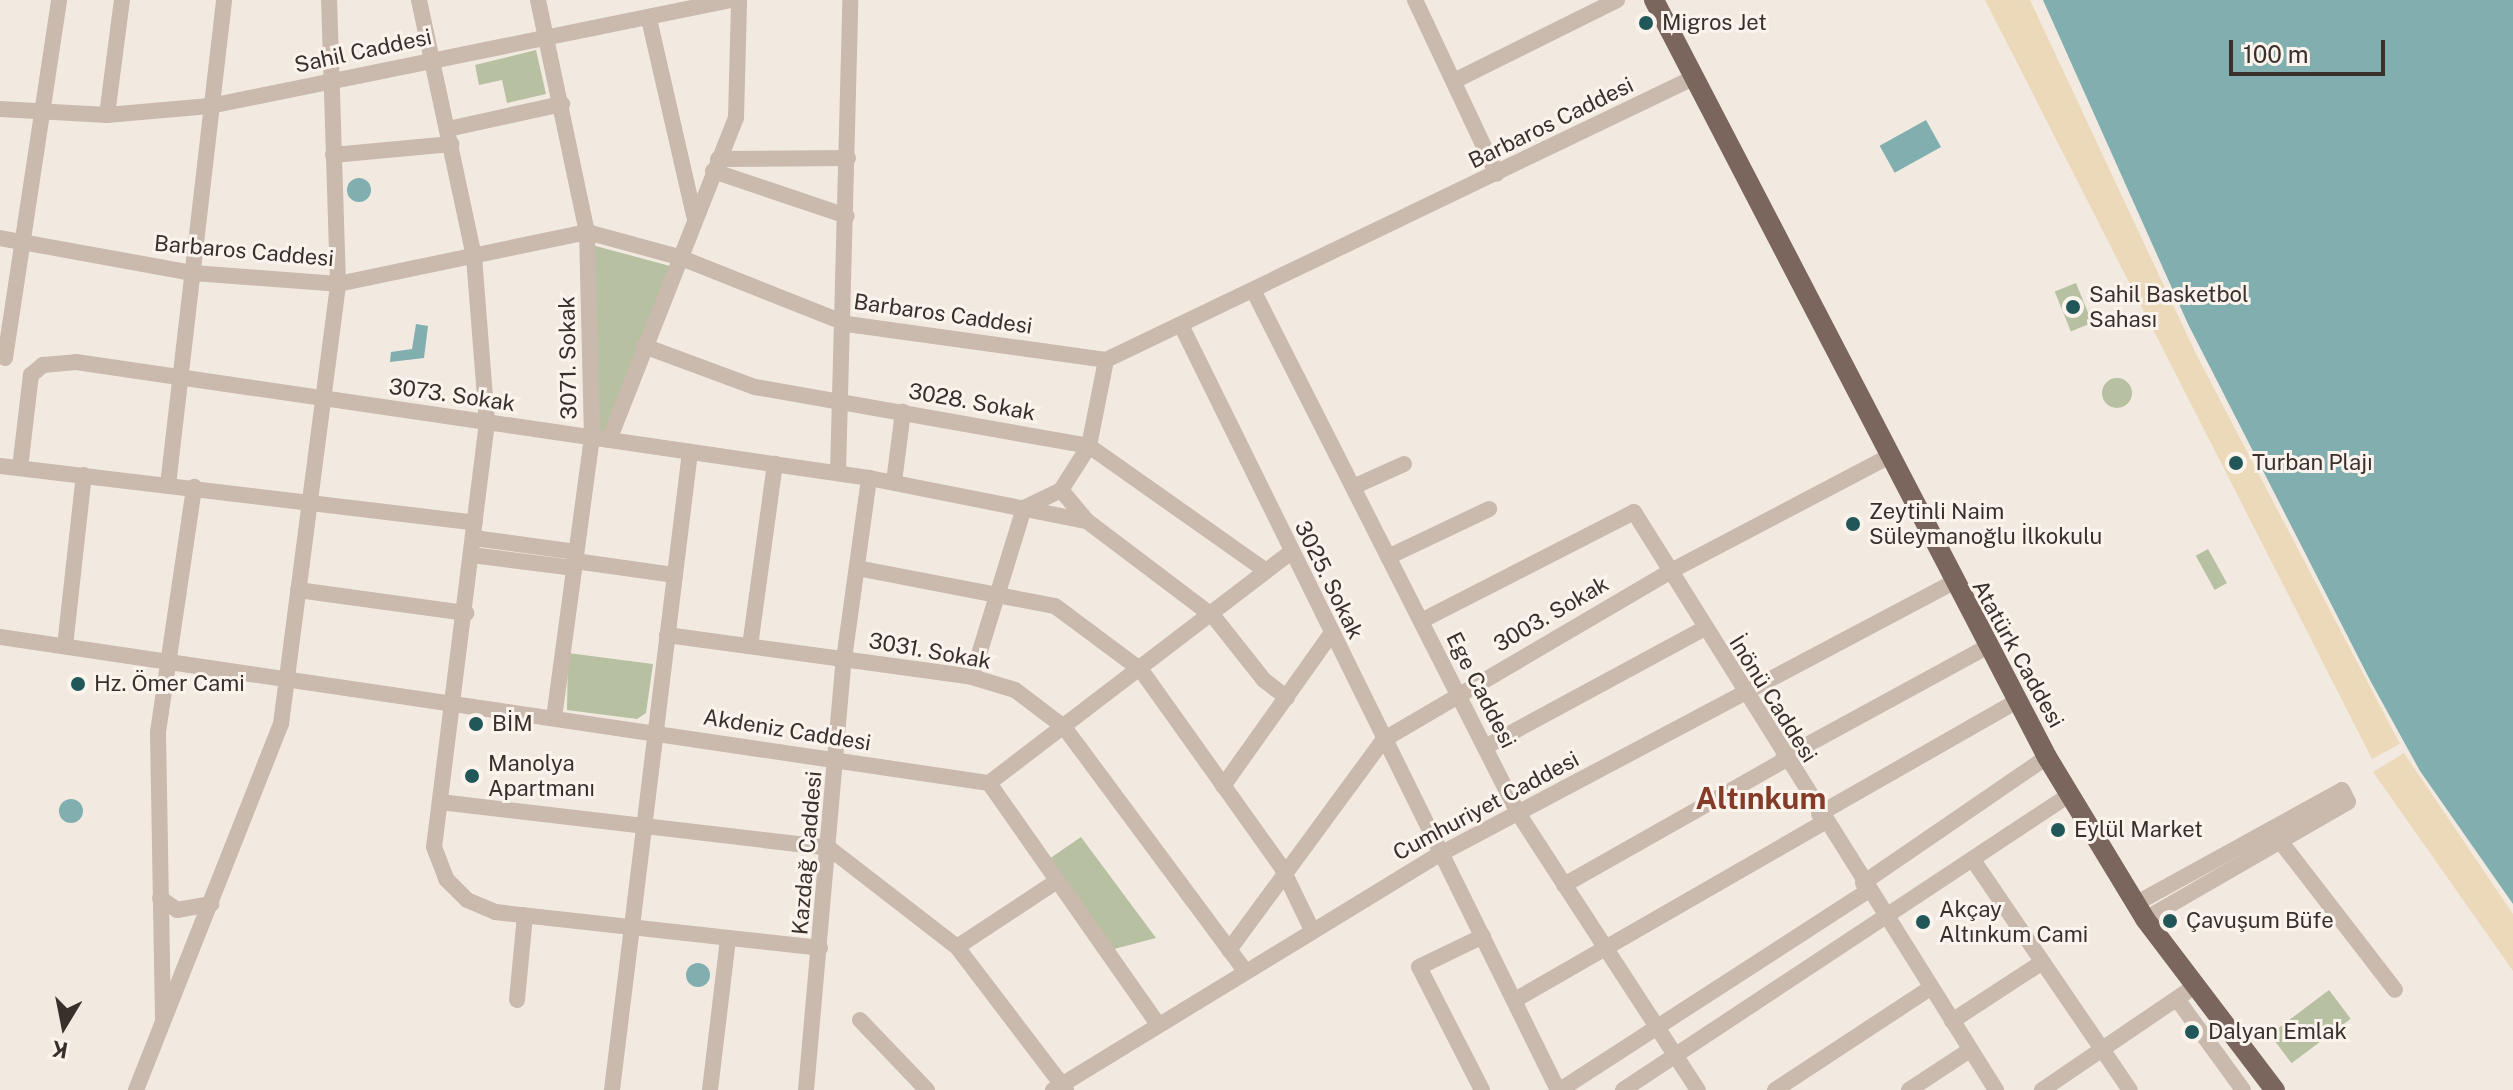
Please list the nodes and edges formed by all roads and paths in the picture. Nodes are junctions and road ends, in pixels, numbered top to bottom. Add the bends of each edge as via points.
1 (59, 0) edge
2 (122, 0) edge
3 (224, 0) edge
4 (329, 0) edge
5 (419, 0) edge
6 (538, 0) edge
7 (731, 0) edge
8 (739, 0) edge
9 (850, 0) edge
10 (1415, 0) edge
11 (1617, 0) edge
12 (1654, 0) edge
13 (649, 19) junction
14 (549, 38) junction
15 (432, 59) junction
16 (1695, 77) junction
17 (329, 81) junction
18 (1454, 81) junction
19 (562, 104) junction
20 (210, 106) junction
21 (0, 109) edge
22 (43, 113) junction
23 (107, 115) junction
24 (449, 136) junction
25 (333, 155) junction
26 (848, 158) junction
27 (716, 165) junction
28 (1497, 174) junction
29 (694, 215) junction
30 (847, 216) junction
31 (587, 232) junction
32 (0, 238) edge
33 (23, 243) junction
34 (474, 257) junction
35 (679, 257) junction
36 (193, 273) junction
37 (338, 284) junction
38 (1254, 292) junction
39 (847, 324) junction
40 (1181, 325) junction
41 (644, 346) junction
42 (5, 358) dead end
43 (1106, 360) junction
44 (181, 377) junction
45 (320, 398) junction
46 (845, 402) junction
47 (903, 412) junction
48 (487, 422) junction
49 (600, 439) junction
50 (1089, 446) junction
51 (690, 452) junction
52 (1888, 457) junction
53 (775, 464) junction
54 (1404, 464) dead end
55 (0, 466) edge
56 (20, 468) junction
57 (838, 473) junction
58 (84, 475) junction
59 (869, 478) junction
60 (894, 482) junction
61 (168, 485) junction
62 (194, 487) junction
63 (1353, 487) junction
64 (1061, 490) junction
65 (308, 501) junction
66 (1024, 508) junction
67 (1489, 509) dead end
68 (1087, 521) junction
69 (474, 539) junction
70 (1291, 552) junction
71 (1388, 557) junction
72 (575, 561) junction
73 (857, 568) junction
74 (1262, 568) junction
75 (1669, 572) junction
76 (675, 575) junction
77 (1952, 583) junction
78 (298, 590) junction
79 (996, 591) junction
80 (466, 613) junction
81 (1214, 617) junction
82 (1421, 621) junction
83 (1703, 629) junction
84 (1331, 634) junction
85 (667, 635) junction
86 (0, 637) edge
87 (65, 646) junction
88 (750, 646) junction
89 (1987, 647) junction
90 (844, 659) junction
91 (168, 660) junction
92 (1141, 670) junction
93 (972, 677) junction
94 (288, 680) junction
95 (1457, 693) junction
96 (1743, 694) junction
97 (1287, 698) junction
98 (2017, 701) junction
99 (457, 704) junction
100 (554, 717) junction
101 (1064, 727) junction
102 (655, 731) junction
103 (1383, 740) junction
104 (1485, 747) junction
105 (2047, 757) junction
106 (1784, 759) junction
107 (837, 760) junction
108 (989, 783) junction
109 (1223, 786) junction
110 (2069, 795) junction
111 (440, 802) junction
112 (1518, 813) junction
113 (1822, 818) junction
114 (643, 827) junction
115 (2280, 841) junction
116 (829, 848) junction
117 (1442, 853) junction
118 (1973, 860) junction
119 (1282, 868) junction
120 (1057, 881) junction
121 (1564, 885) junction
122 (1866, 887) junction
123 (160, 898) junction
124 (211, 904) junction
125 (2140, 911) junction
126 (525, 915) junction
127 (1886, 919) junction
128 (631, 927) junction
129 (1311, 928) junction
130 (1483, 936) junction
131 (728, 938) junction
132 (957, 947) junction
133 (820, 948) junction
134 (1606, 948) junction
135 (1229, 950) junction
136 (2041, 963) junction
137 (1244, 969) junction
138 (2195, 986) junction
139 (1930, 988) junction
140 (2395, 990) dead end
141 (2177, 999) junction
142 (517, 1000) dead end
143 (1515, 1000) junction
144 (860, 1020) dead end
145 (1952, 1021) junction
146 (1157, 1023) junction
147 (1656, 1027) junction
148 (163, 1029) junction
149 (1970, 1050) junction
150 (2099, 1051) junction
151 (1674, 1055) junction
152 (1060, 1088) edge
153 (136, 1090) edge
154 (612, 1090) edge
155 (710, 1090) edge
156 (806, 1090) edge
157 (927, 1090) edge
158 (1482, 1090) edge
159 (1559, 1090) edge
160 (1623, 1090) edge
161 (1698, 1090) edge
162 (1775, 1090) edge
163 (1909, 1090) edge
164 (1996, 1090) edge
165 (2042, 1090) edge
166 (2130, 1090) edge
167 (2243, 1090) edge
168 (2275, 1090) edge

1 - 22 street
2 - 23 street
3 - 20 street
4 - 17 street
5 - 15 street
6 - 14 street, 3071. Sokak
7 - 13 street, Sahil Caddesi
8 - 27 street via 736,118
9 - 26 street
10 - 18 street
11 - 18 street
12 - 16 main road, Atatürk Caddesi
13 - 14 street, Sahil Caddesi
13 - 29 street
14 - 15 street, Sahil Caddesi
14 - 19 street, 3071. Sokak
15 - 17 street, Sahil Caddesi
15 - 24 street
16 - 28 street, Barbaros Caddesi
16 - 52 main road, Atatürk Caddesi
17 - 20 street, Sahil Caddesi
17 - 25 street
18 - 28 street
19 - 24 street
19 - 31 street, 3071. Sokak
20 - 23 street, Sahil Caddesi
20 - 36 street
21 - 22 street, Sahil Caddesi
22 - 23 street, Sahil Caddesi
22 - 33 street
24 - 25 street
24 - 34 street
25 - 37 street
26 - 27 street
26 - 30 street
27 - 29 street
27 - 30 street
28 - 38 street, Barbaros Caddesi
29 - 35 street
30 - 39 street
31 - 34 street, Barbaros Caddesi
31 - 35 street, Barbaros Caddesi
31 - 49 street, 3071. Sokak
32 - 33 street, Barbaros Caddesi
33 - 36 street, Barbaros Caddesi
33 - 42 street
34 - 37 street, Barbaros Caddesi
34 - 48 street
35 - 39 street, Barbaros Caddesi
35 - 41 street
36 - 37 street, Barbaros Caddesi
36 - 44 street
37 - 45 street
38 - 40 street, Barbaros Caddesi
38 - 63 street, Ege Caddesi
39 - 43 street, Barbaros Caddesi
39 - 46 street
40 - 43 street, Barbaros Caddesi
40 - 70 street, 3025. Sokak
41 - 46 street, 3028. Sokak via 755,387
41 - 49 street
43 - 50 street
44 - 45 street, 3073. Sokak
44 - 56 street, 3073. Sokak via 76,362 43,365 31,375
44 - 61 street
45 - 48 street, 3073. Sokak
45 - 65 street
46 - 47 street, 3028. Sokak
46 - 57 street
47 - 50 street, 3028. Sokak
47 - 60 street
48 - 49 street, 3073. Sokak
48 - 69 street
49 - 51 street, 3073. Sokak
49 - 72 street, 3071. Sokak
50 - 64 street
50 - 74 street, 3028. Sokak
51 - 53 street, 3073. Sokak
51 - 76 street
52 - 75 street, 3003. Sokak
52 - 77 main road, Atatürk Caddesi
53 - 57 street, 3073. Sokak
53 - 88 street
54 - 63 street
55 - 56 street
56 - 58 street
57 - 59 street, 3073. Sokak
58 - 61 street
58 - 87 street
59 - 60 street, 3073. Sokak
59 - 73 street, Kazdağ Caddesi
60 - 66 street, 3073. Sokak
61 - 62 street
62 - 65 street
62 - 91 street
63 - 71 street, Ege Caddesi
64 - 66 street
64 - 68 street
65 - 69 street
65 - 78 street
66 - 68 street, 3073. Sokak
66 - 79 street
67 - 71 street
68 - 81 street
69 - 72 street
69 - 80 street
70 - 74 street
70 - 84 street, 3025. Sokak
71 - 82 street, Ege Caddesi
72 - 76 street
72 - 100 street, 3071. Sokak
73 - 79 street
73 - 90 street, Kazdağ Caddesi
74 - 81 street
75 - 82 street, İnönü Caddesi via 1634,512
75 - 83 street, İnönü Caddesi
75 - 95 street, 3003. Sokak
76 - 85 street
77 - 89 main road, Atatürk Caddesi
77 - 96 street, Cumhuriyet Caddesi
78 - 80 street
78 - 94 street
79 - 92 street via 1055,606
79 - 93 street
80 - 99 street
81 - 92 street
81 - 97 street via 1264,680
82 - 95 street, Ege Caddesi
83 - 96 street, İnönü Caddesi
83 - 104 street
84 - 97 street
84 - 103 street, 3025. Sokak
85 - 88 street, 3031. Sokak
85 - 102 street
86 - 87 street, Akdeniz Caddesi
87 - 91 street, Akdeniz Caddesi
88 - 90 street, 3031. Sokak
89 - 98 main road, Atatürk Caddesi
89 - 106 street
90 - 93 street, 3031. Sokak
90 - 107 street, Kazdağ Caddesi
91 - 94 street, Akdeniz Caddesi
91 - 123 street via 158,732
92 - 101 street
92 - 109 street
93 - 101 street, 3031. Sokak via 1015,690
94 - 99 street, Akdeniz Caddesi
94 - 124 street via 281,724
95 - 103 street, 3003. Sokak
95 - 104 street, Ege Caddesi
96 - 106 street, İnönü Caddesi
96 - 112 street, Cumhuriyet Caddesi
97 - 109 street
98 - 105 main road, Atatürk Caddesi
98 - 113 street
99 - 100 street, Akdeniz Caddesi
99 - 111 street
100 - 102 street, Akdeniz Caddesi
101 - 108 street
101 - 135 street, 3031. Sokak
102 - 107 street, Akdeniz Caddesi
102 - 114 street
103 - 117 street, 3025. Sokak
103 - 119 street, 3003. Sokak
104 - 112 street, Ege Caddesi
105 - 110 main road, Atatürk Caddesi
105 - 122 street
106 - 113 street, İnönü Caddesi
106 - 121 street
107 - 108 street, Akdeniz Caddesi
107 - 116 street, Kazdağ Caddesi
108 - 120 street
109 - 119 street
110 - 118 street
110 - 125 main road, Atatürk Caddesi
111 - 114 street
111 - 126 street via 434,847 446,879 467,900
112 - 117 street, Cumhuriyet Caddesi
112 - 121 street, Ege Caddesi
113 - 122 street, İnönü Caddesi
113 - 134 street
114 - 116 street
114 - 128 street
115 - 125 street
115 - 125 street via 2345,796
115 - 140 street
116 - 132 street
116 - 133 street, Kazdağ Caddesi
117 - 129 street, Cumhuriyet Caddesi
117 - 130 street, 3025. Sokak
118 - 127 street
118 - 136 street
119 - 129 street
119 - 135 street, 3003. Sokak
120 - 132 street
120 - 146 street
121 - 134 street, Ege Caddesi
122 - 127 street, İnönü Caddesi
122 - 147 street
123 - 124 street via 177,910
123 - 148 street
124 - 148 street
125 - 138 main road, Atatürk Caddesi
126 - 128 street
126 - 142 street
127 - 139 street, İnönü Caddesi
127 - 151 street
128 - 131 street
128 - 154 street
129 - 137 street, Cumhuriyet Caddesi
130 - 143 street, 3025. Sokak
130 - 158 street via 1419,967
131 - 133 street
131 - 155 street
132 - 152 street
133 - 156 street, Kazdağ Caddesi
134 - 143 street
134 - 147 street, Ege Caddesi
135 - 137 street, 3031. Sokak
136 - 145 street
136 - 150 street
137 - 146 street, Cumhuriyet Caddesi
138 - 141 street
138 - 168 main road, Atatürk Caddesi
139 - 145 street, İnönü Caddesi
139 - 162 street
141 - 150 street
141 - 167 street
143 - 159 street, 3025. Sokak
144 - 157 street
145 - 149 street, İnönü Caddesi
146 - 152 street, Cumhuriyet Caddesi
147 - 151 street, Ege Caddesi
147 - 159 street
148 - 153 street
149 - 163 street
149 - 164 street, İnönü Caddesi
150 - 165 street
150 - 166 street
151 - 160 street
151 - 161 street, Ege Caddesi

